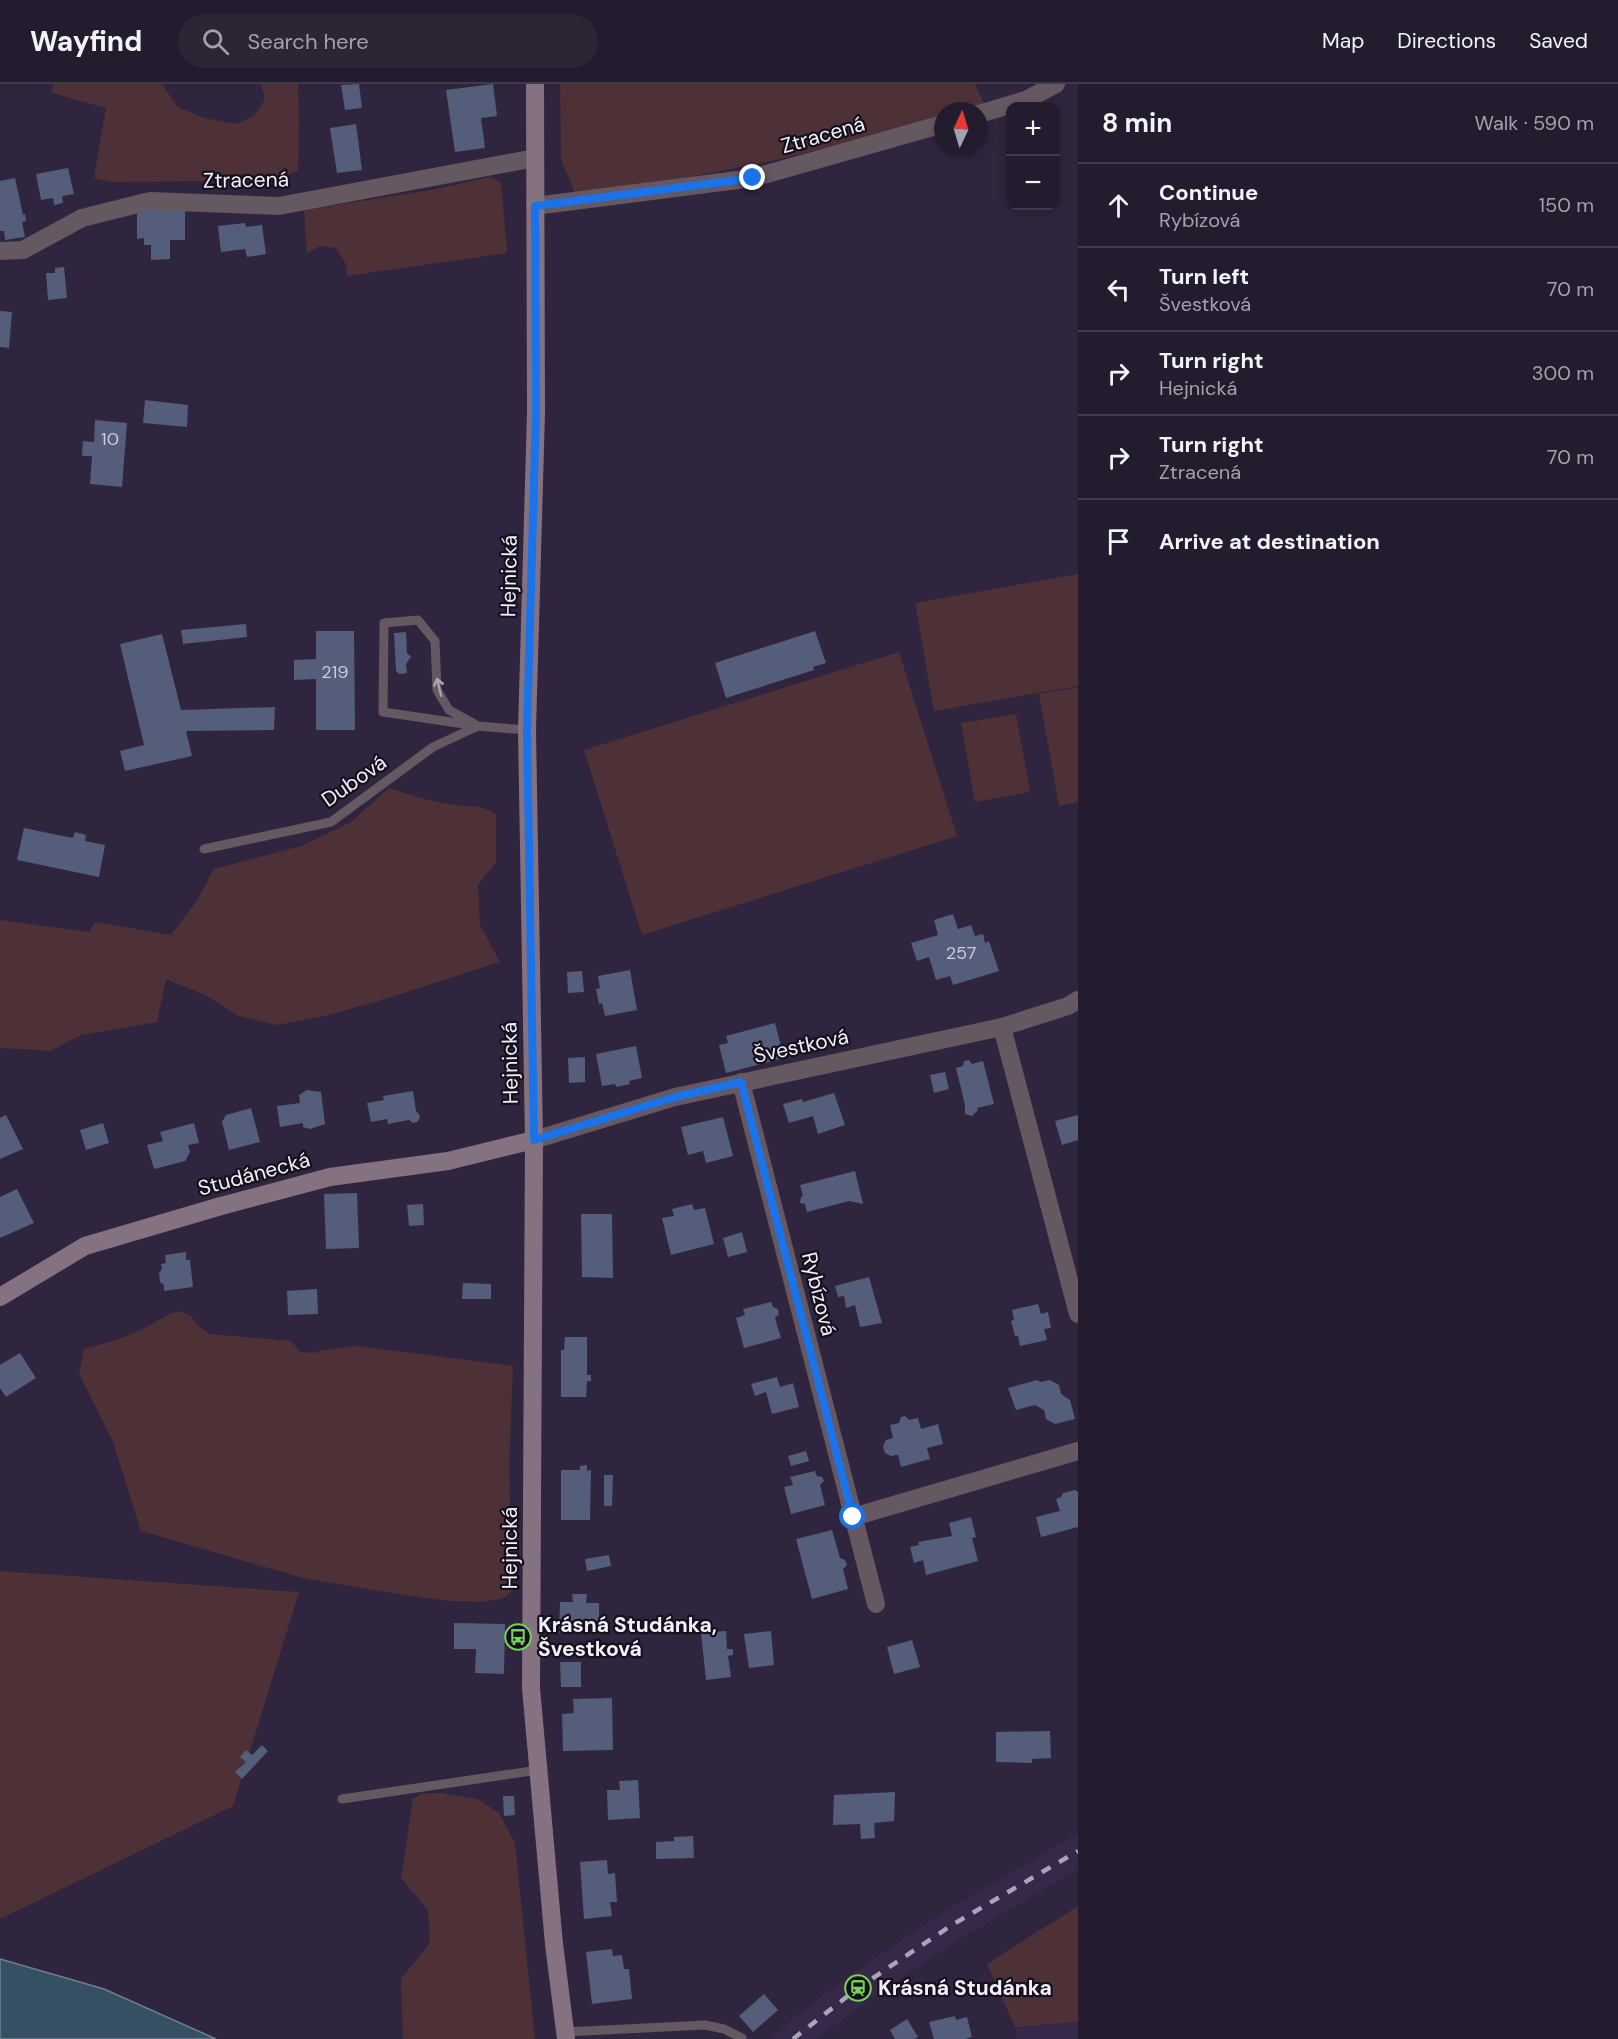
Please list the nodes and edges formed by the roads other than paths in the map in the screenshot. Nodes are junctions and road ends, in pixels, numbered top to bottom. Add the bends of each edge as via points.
1 (535, 84) edge
2 (1056, 84) edge
3 (988, 111) edge
4 (934, 127) edge
5 (535, 158) junction
6 (535, 206) junction
7 (0, 251) edge
8 (478, 726) junction
9 (527, 730) junction
10 (204, 849) dead end
11 (1078, 1000) edge
12 (1002, 1027) junction
13 (741, 1082) junction
14 (534, 1140) junction
15 (0, 1297) edge
16 (1078, 1314) edge
17 (1078, 1451) edge
18 (853, 1517) junction
19 (876, 1604) dead end
20 (538, 1770) junction
21 (342, 1799) dead end
22 (566, 2036) edge
23 (742, 2038) edge

1 - 5 main road, Hejnická
2 - 3 street via 1026,100
4 - 6 street, Ztracená via 753,178
5 - 6 main road, Hejnická
5 - 7 street, Ztracená via 279,206 150,201 82,218 23,250
6 - 9 main road, Hejnická via 536,412
8 -> 8 lane via 449,710 437,690 435,641 418,620 384,623 383,712
8 - 9 lane
8 - 10 lane, Dubová via 433,747 331,822
9 - 14 main road, Hejnická
11 - 12 street, Švestková
12 - 13 street, Švestková
12 - 16 street
13 - 14 street, Švestková via 675,1097
13 - 18 street, Rybízová
14 - 15 main road, Studánecká via 448,1161 330,1177 210,1209 85,1246
14 - 20 main road, Hejnická via 531,1688
17 - 18 street
18 - 19 street, Rybízová
20 - 21 lane
20 - 22 main road, Hejnická
22 - 23 lane via 705,2025

